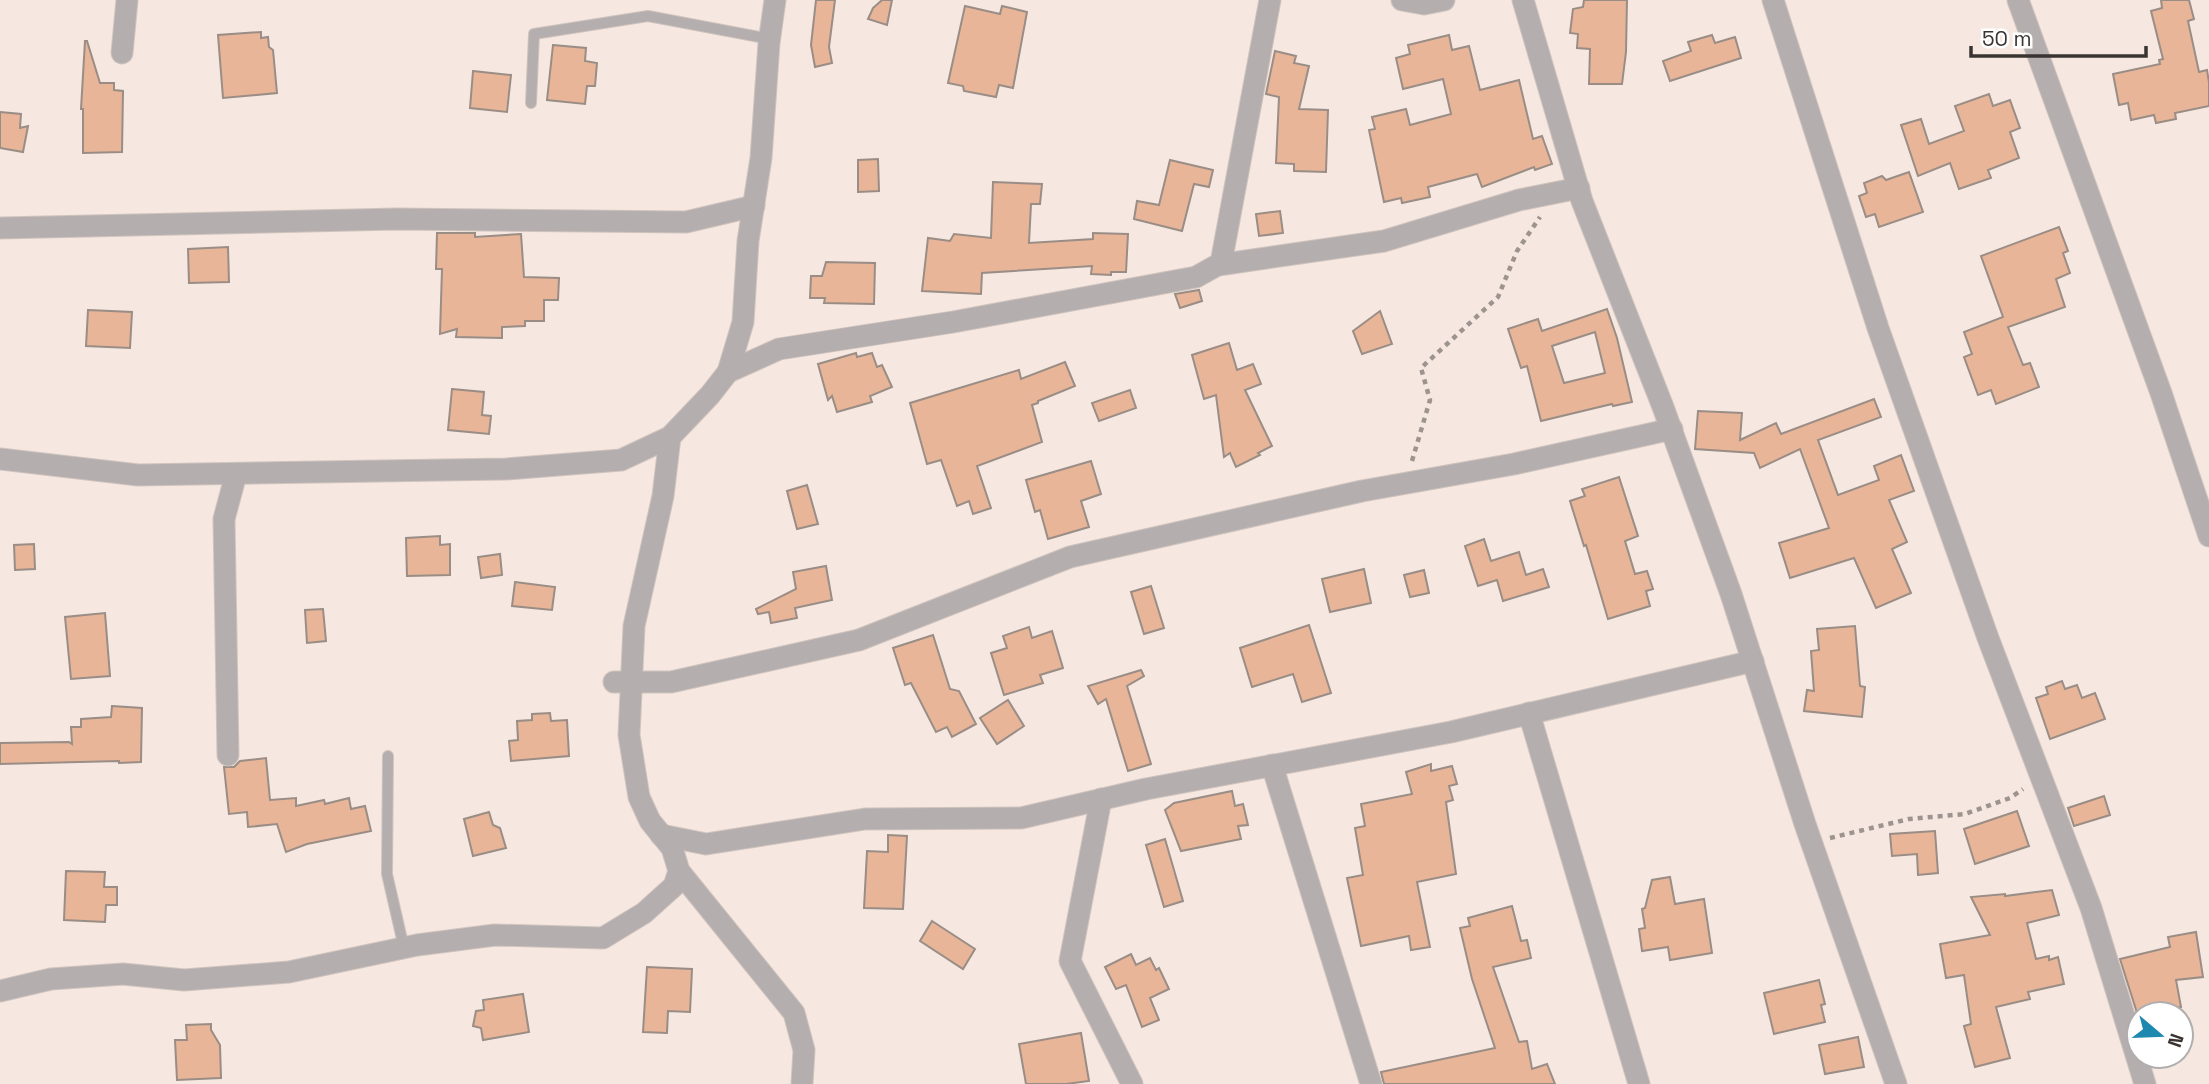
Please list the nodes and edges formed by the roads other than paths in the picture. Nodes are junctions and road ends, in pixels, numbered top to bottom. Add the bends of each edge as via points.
1 (127, 0) edge
2 (775, 0) edge
3 (1270, 0) edge
4 (1402, 0) edge
5 (1444, 0) edge
6 (1523, 0) edge
7 (1773, 0) edge
8 (2018, 0) edge
9 (769, 39) junction
10 (122, 53) dead end
11 (531, 103) dead end
12 (1578, 188) junction
13 (754, 206) junction
14 (0, 228) edge
15 (1218, 265) junction
16 (728, 372) junction
17 (1672, 429) junction
18 (670, 437) junction
19 (0, 458) edge
20 (236, 474) junction
21 (2209, 536) edge
22 (1753, 661) junction
23 (623, 682) junction
24 (1529, 713) junction
25 (228, 755) dead end
26 (388, 756) dead end
27 (1272, 765) junction
28 (1101, 799) junction
29 (661, 835) junction
30 (679, 871) junction
31 (404, 948) junction
32 (0, 991) edge
33 (802, 1084) edge
34 (1132, 1084) edge
35 (1371, 1084) edge
36 (1639, 1084) edge
37 (1896, 1084) edge
38 (2145, 1084) edge

1 - 10 street
2 - 9 street
3 - 15 street
4 - 5 street via 1424,4
6 - 12 street
7 - 38 street via 1878,328 1988,638 2091,908
8 - 21 street
9 - 11 lane via 648,16 534,34
9 - 13 street
12 - 15 street via 1519,200 1384,241
12 - 17 street
13 - 14 street via 686,222 397,219
13 - 16 street via 743,322
15 - 16 street via 1196,277 953,323 779,349
16 - 18 street
17 - 22 street
17 - 23 street via 1362,491 1070,557 859,640 671,682
18 - 20 street via 621,460 506,469
18 - 23 street via 663,496
19 - 20 street via 138,475
20 - 25 street via 224,519
22 - 24 street
22 - 37 street
23 - 29 street via 639,797
24 - 27 street
24 - 36 street
26 - 31 lane via 387,874
27 - 28 street
27 - 35 street
28 - 29 street via 1021,818 865,819 706,844
28 - 34 street via 1070,961
29 - 30 street via 672,848
30 - 31 street via 674,887 644,913 603,938 495,934
30 - 33 street via 793,1013 804,1050
31 - 32 street via 289,972 184,979 111,974 51,979

